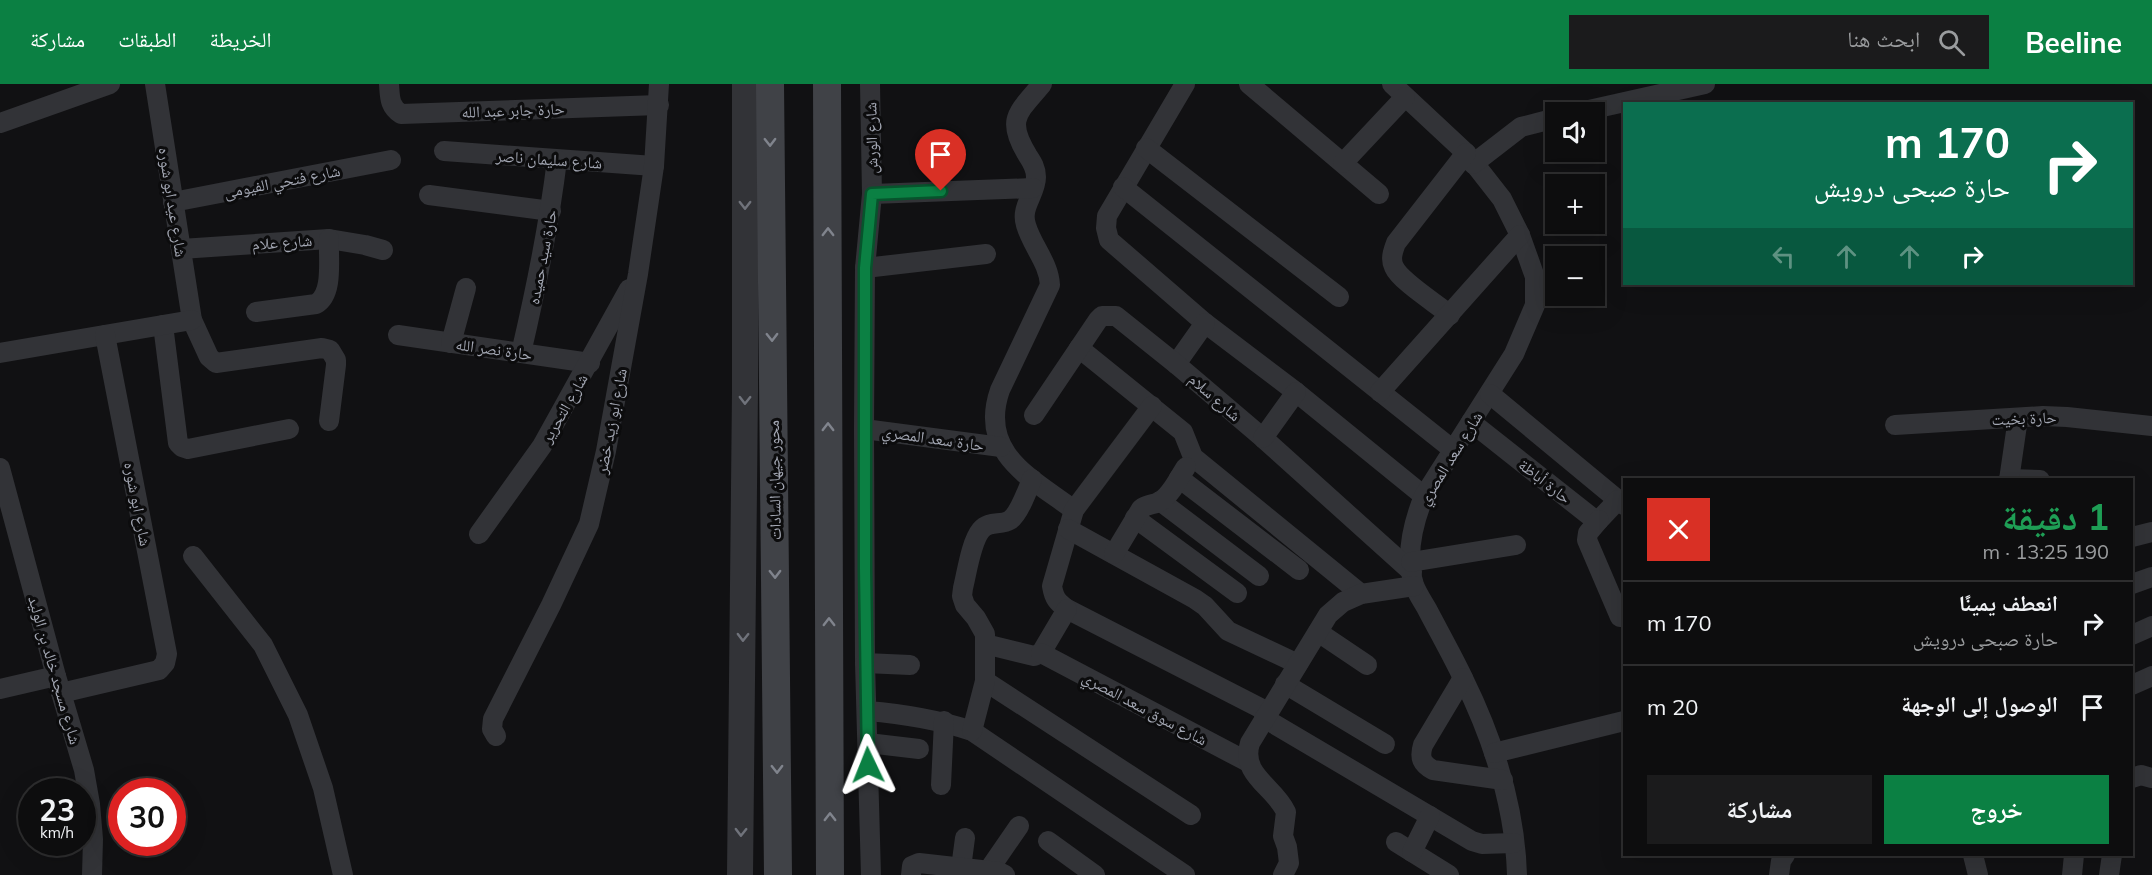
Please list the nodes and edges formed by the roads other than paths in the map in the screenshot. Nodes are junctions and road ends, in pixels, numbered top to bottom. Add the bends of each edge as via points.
1 (110, 84) edge
2 (154, 84) edge
3 (389, 84) edge
4 (659, 84) edge
5 (745, 84) edge
6 (770, 84) edge
7 (827, 84) edge
8 (870, 84) edge
9 (1185, 84) edge
10 (1249, 84) edge
11 (1705, 84) edge
12 (1033, 87) edge
13 (1648, 90) edge
14 (1399, 91) edge
15 (1605, 104) edge
16 (659, 105) junction
17 (1545, 121) edge
18 (0, 123) edge
19 (1146, 148) junction
20 (444, 150) dead end
21 (1470, 159) junction
22 (391, 160) dead end
23 (557, 160) junction
24 (1343, 164) junction
25 (654, 166) junction
26 (1123, 187) junction
27 (1033, 188) junction
28 (872, 194) junction
29 (1379, 194) dead end
30 (429, 195) dead end
31 (173, 202) junction
32 (551, 211) junction
33 (1520, 235) junction
34 (328, 239) junction
35 (181, 249) junction
36 (383, 250) dead end
37 (986, 254) dead end
38 (865, 268) junction
39 (638, 274) junction
40 (465, 288) dead end
41 (1339, 297) dead end
42 (256, 312) dead end
43 (1450, 315) junction
44 (192, 321) junction
45 (1205, 323) junction
46 (163, 325) junction
47 (105, 335) junction
48 (398, 336) dead end
49 (451, 343) junction
50 (1079, 348) junction
51 (0, 353) edge
52 (521, 353) junction
53 (590, 363) junction
54 (1176, 364) junction
55 (1296, 392) junction
56 (1380, 392) junction
57 (1490, 394) junction
58 (1152, 406) junction
59 (1034, 415) dead end
60 (2018, 418) junction
61 (329, 421) dead end
62 (1471, 422) junction
63 (1895, 425) dead end
64 (2152, 426) edge
65 (290, 429) dead end
66 (864, 429) junction
67 (1263, 438) junction
68 (1002, 447) junction
69 (1452, 449) junction
70 (1193, 457) junction
71 (0, 468) edge
72 (1179, 478) junction
73 (2009, 478) edge
74 (1032, 479) junction
75 (1424, 496) junction
76 (1161, 501) junction
77 (1621, 502) edge
78 (1074, 510) junction
79 (1135, 518) junction
80 (1599, 520) junction
81 (1068, 529) junction
82 (2152, 532) edge
83 (479, 534) dead end
84 (2133, 537) edge
85 (1516, 544) dead end
86 (1114, 554) junction
87 (193, 555) dead end
88 (1299, 570) dead end
89 (1412, 573) junction
90 (1259, 576) dead end
91 (2152, 577) edge
92 (2133, 584) edge
93 (1237, 593) dead end
94 (1361, 594) junction
95 (1066, 609) junction
96 (1620, 617) dead end
97 (2152, 626) edge
98 (1318, 632) junction
99 (2133, 635) edge
100 (985, 644) junction
101 (1041, 653) junction
102 (866, 663) junction
103 (1298, 664) junction
104 (910, 665) dead end
105 (1366, 665) dead end
106 (2152, 676) edge
107 (1463, 678) junction
108 (985, 681) junction
109 (58, 684) junction
110 (1285, 684) junction
111 (2133, 685) edge
112 (0, 689) edge
113 (867, 711) junction
114 (1266, 715) junction
115 (944, 721) junction
116 (1623, 721) edge
117 (972, 731) junction
118 (496, 736) dead end
119 (868, 743) junction
120 (1385, 744) dead end
121 (920, 748) dead end
122 (1494, 753) junction
123 (1248, 762) junction
124 (2133, 778) edge
125 (2152, 778) edge
126 (1503, 780) junction
127 (941, 784) dead end
128 (1191, 815) dead end
129 (1430, 816) junction
130 (1019, 826) dead end
131 (965, 838) dead end
132 (1048, 841) dead end
133 (1514, 843) junction
134 (1784, 856) edge
135 (1972, 856) edge
136 (2074, 856) edge
137 (2112, 856) edge
138 (962, 868) junction
139 (996, 873) edge
140 (92, 875) edge
141 (343, 875) edge
142 (740, 875) edge
143 (778, 875) edge
144 (830, 875) edge
145 (872, 875) edge
146 (911, 875) edge
147 (1095, 875) edge
148 (1185, 875) edge
149 (1283, 875) edge
150 (1449, 875) edge
151 (1517, 875) edge
152 (1779, 875) edge
153 (1978, 875) edge
154 (2072, 875) edge
155 (2109, 875) edge

1 - 18 street
2 - 31 street, شارع عيد ابو شوره
3 - 16 street, حارة جابر عبد الله via 390,102 401,114
4 - 16 street, شارع ابو زيد خضر
5 -> 142 street
6 -> 143 main road, محور جيهان السادات
144 -> 7 main road
8 - 28 street, شارع الورش
9 - 19 street
10 - 24 street
11 - 13 street
12 - 27 street via 1016,120 1016,131 1035,169
13 - 15 street
14 - 21 street, شارع سعد المصري
14 - 24 street
16 - 25 street, شارع ابو زيد خضر
17 - 21 street via 1521,127
19 - 26 street
19 - 41 street
20 - 23 street, شارع سليمان ناصر
21 - 33 street, شارع سعد المصري via 1502,200
21 - 43 street via 1396,243 1391,255 1400,276
22 - 31 street, شارع فتحي الفيومى
23 - 25 street, شارع سليمان ناصر
23 - 32 street, حارة سيد حميده
24 - 29 street
25 - 39 street, شارع ابو زيد خضر
26 - 45 street via 1107,216 1109,240
26 - 56 street
27 - 28 street
27 - 68 street via 1025,222 1050,276 1050,285 995,404 996,434
28 - 38 street, شارع الورش
30 - 32 street
31 - 35 street, شارع عيد ابو شوره
32 - 52 street, حارة سيد حميده
33 - 43 street
33 - 57 street, شارع سعد المصري via 1535,277 1535,305 1514,354
34 - 35 street, شارع علام
34 - 36 street, شارع علام
34 - 42 street via 328,286 322,301
35 - 44 street, شارع عيد ابو شوره
37 - 38 street
38 - 66 street, شارع الورش
39 - 53 street, شارع التحرير
39 - 118 street, شارع ابو زيد خضر via 589,524 493,719
40 - 49 street
43 - 56 street
44 - 46 street
44 - 61 street, شارع عيد ابو شوره via 216,363 330,350 336,365
45 - 54 street
45 - 55 street
46 - 47 street
46 - 65 street via 178,442 182,447
47 - 51 street
47 - 109 street, شارع ابو شوره via 167,654 159,670
48 - 49 street, حارة نصر الله
49 - 52 street, حارة نصر الله
50 - 54 street, شارع سلام via 1102,316 1116,316
50 - 58 street
50 - 59 street, شارع سلام
52 - 53 street, حارة نصر الله
53 - 83 street, شارع التحرير via 542,446
54 - 67 street, شارع سلام
55 - 67 street
55 - 75 street
56 - 69 street
57 - 62 street, شارع سعد المصري
57 - 77 street
58 - 70 street via 1183,432
58 - 78 street
60 - 63 street, حارة بخيت
60 - 64 street, حارة بخيت via 2067,417
60 - 73 street
62 - 69 street, شارع سعد المصري
62 - 80 street, حارة أباظة
66 - 68 street, حارة سعد المصري
66 - 102 street, شارع الورش
67 - 89 street, شارع سلام
68 - 74 street via 1010,460
69 - 75 street, شارع سعد المصري
70 - 72 street
70 - 94 street
71 - 109 street, شارع مسجد خالد بن الوليد
72 - 76 street
72 - 88 street
74 - 78 street
74 - 100 street via 1014,517 991,523 977,536 962,596 981,625
75 - 89 street, شارع سعد المصري via 1411,538
76 - 79 street via 1146,504
76 - 90 street
77 - 80 street
78 - 81 street
79 - 86 street
79 - 93 street
80 - 96 street via 1587,540
81 - 86 street
81 - 95 street via 1052,586 1057,602
82 - 84 street
85 - 89 street
86 - 103 street via 1205,606 1228,631
87 - 141 street via 263,645 298,715 323,788
89 - 94 street
89 - 107 street
91 - 92 street
94 - 98 street via 1328,615
95 - 101 street
95 - 114 street
97 - 99 street
98 - 103 street
98 - 105 street
100 - 101 street via 1034,656
100 - 108 street
101 - 123 street, شارع سوق سعد المصري
102 - 104 street
102 - 113 street, شارع الورش
103 - 110 street
106 - 111 street
107 - 122 street
107 - 126 street via 1420,755 1424,765 1433,770
108 - 117 street
108 - 128 street
109 - 112 street
109 - 140 street, شارع مسجد خالد بن الوليد via 84,770 93,839
110 - 114 street
110 - 120 street
113 - 115 street
113 - 119 street, شارع الورش
114 - 123 street via 1250,743
114 - 129 street
115 - 117 street
115 - 127 street
116 - 122 street
117 - 148 street
119 - 121 street
119 - 145 street, شارع الورش
122 - 126 street
123 - 149 street via 1286,812 1283,836 1289,863
124 - 125 street
126 - 133 street
129 - 133 street via 1472,841
129 - 150 street via 1404,847
130 - 139 street
131 - 138 street
132 - 147 street
133 - 151 street
134 - 152 street
135 - 153 street
136 - 154 street
137 - 155 street
138 - 139 street
138 - 146 street via 919,863 912,866

